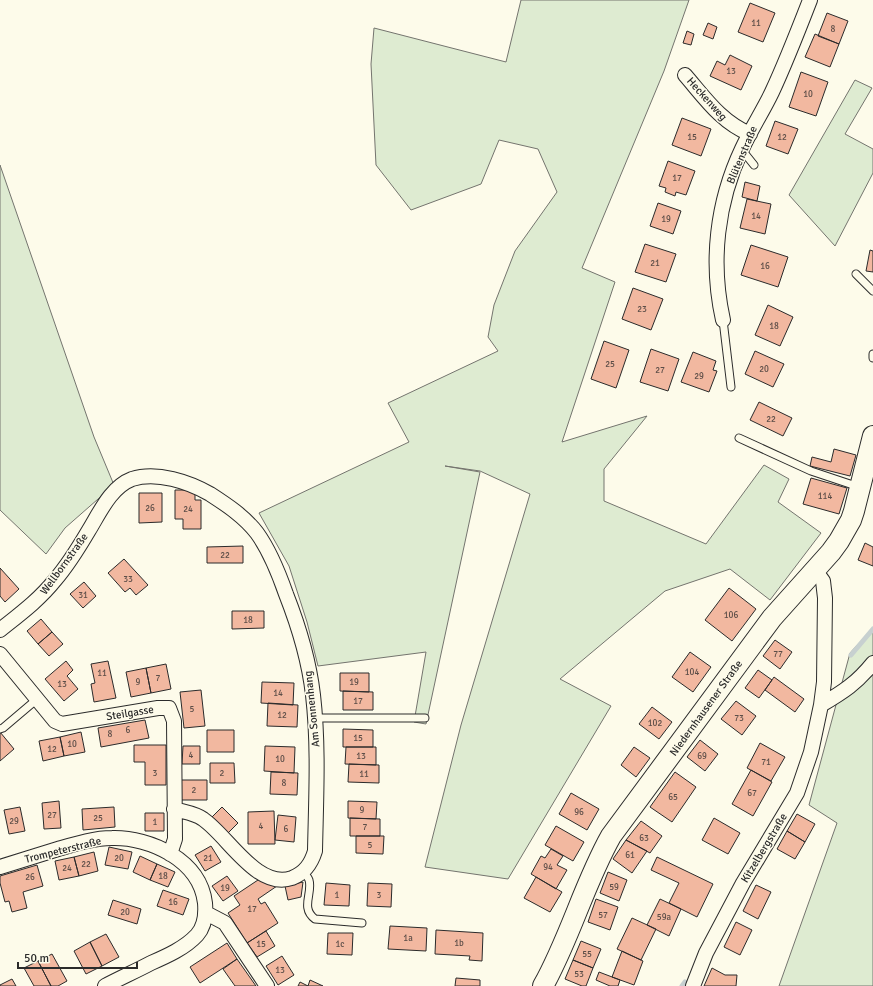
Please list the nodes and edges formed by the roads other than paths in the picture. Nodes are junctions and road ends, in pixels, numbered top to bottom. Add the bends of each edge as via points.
1 (810, 0) edge
2 (685, 75) dead end
3 (750, 134) junction
4 (742, 150) junction
5 (754, 166) dead end
6 (856, 274) dead end
7 (873, 291) edge
8 (723, 320) joint
9 (873, 354) edge
10 (873, 358) edge
11 (731, 387) dead end
12 (873, 436) edge
13 (739, 438) dead end
14 (860, 487) junction
15 (117, 488) joint
16 (815, 570) junction
17 (0, 630) edge
18 (0, 654) edge
19 (873, 663) edge
20 (36, 700) junction
21 (821, 705) junction
22 (315, 718) junction
23 (425, 718) dead end
24 (0, 729) edge
25 (174, 809) junction
26 (170, 854) junction
27 (0, 866) edge
28 (303, 872) junction
29 (206, 913) junction
30 (362, 922) dead end
31 (105, 986) edge
32 (267, 986) edge
33 (543, 986) edge
34 (693, 986) edge

1 - 3 street, Blütenstraße via 772,93
2 - 3 street, Heckenweg via 724,120
3 - 4 street, Blütenstraße
4 - 5 lane
4 - 8 street, Blütenstraße via 725,198 717,248 718,298
6 - 7 lane
8 - 11 lane
9 - 10 lane
12 - 14 main road, Niedernhausener Straße
13 - 14 lane via 811,471
14 - 16 main road, Niedernhausener Straße via 854,511 846,528 831,552
15 - 17 street, Wellbornstraße via 100,509 56,579 38,600
15 - 22 street, Am Sonnenhang via 132,480 146,477 183,481 223,502 257,533 281,580 295,616 308,667
16 - 21 street, Kitzelbergstraße via 823,581 825,598 824,682
16 - 33 main road, Niedernhausener Straße via 772,618 611,836 590,877 558,957
18 - 20 street, Steilgasse
19 - 21 street via 845,691
20 - 24 lane
20 - 25 street, Steilgasse via 62,724 169,708 174,721
21 - 34 street, Kitzelbergstraße via 811,752 797,793 743,883 706,953
22 - 23 lane
22 - 28 street, Am Sonnenhang via 315,851 313,859
25 - 26 street, Steilgasse via 174,839
25 - 28 street via 192,813 203,819 265,876 288,879
26 - 27 street, Trompeterstraße via 145,842 112,838 82,843
26 - 29 street, Trompeterstraße via 196,878 203,894
28 - 30 lane via 309,880 307,907 312,917
29 - 31 street via 203,927 191,941
29 - 32 street via 224,922

